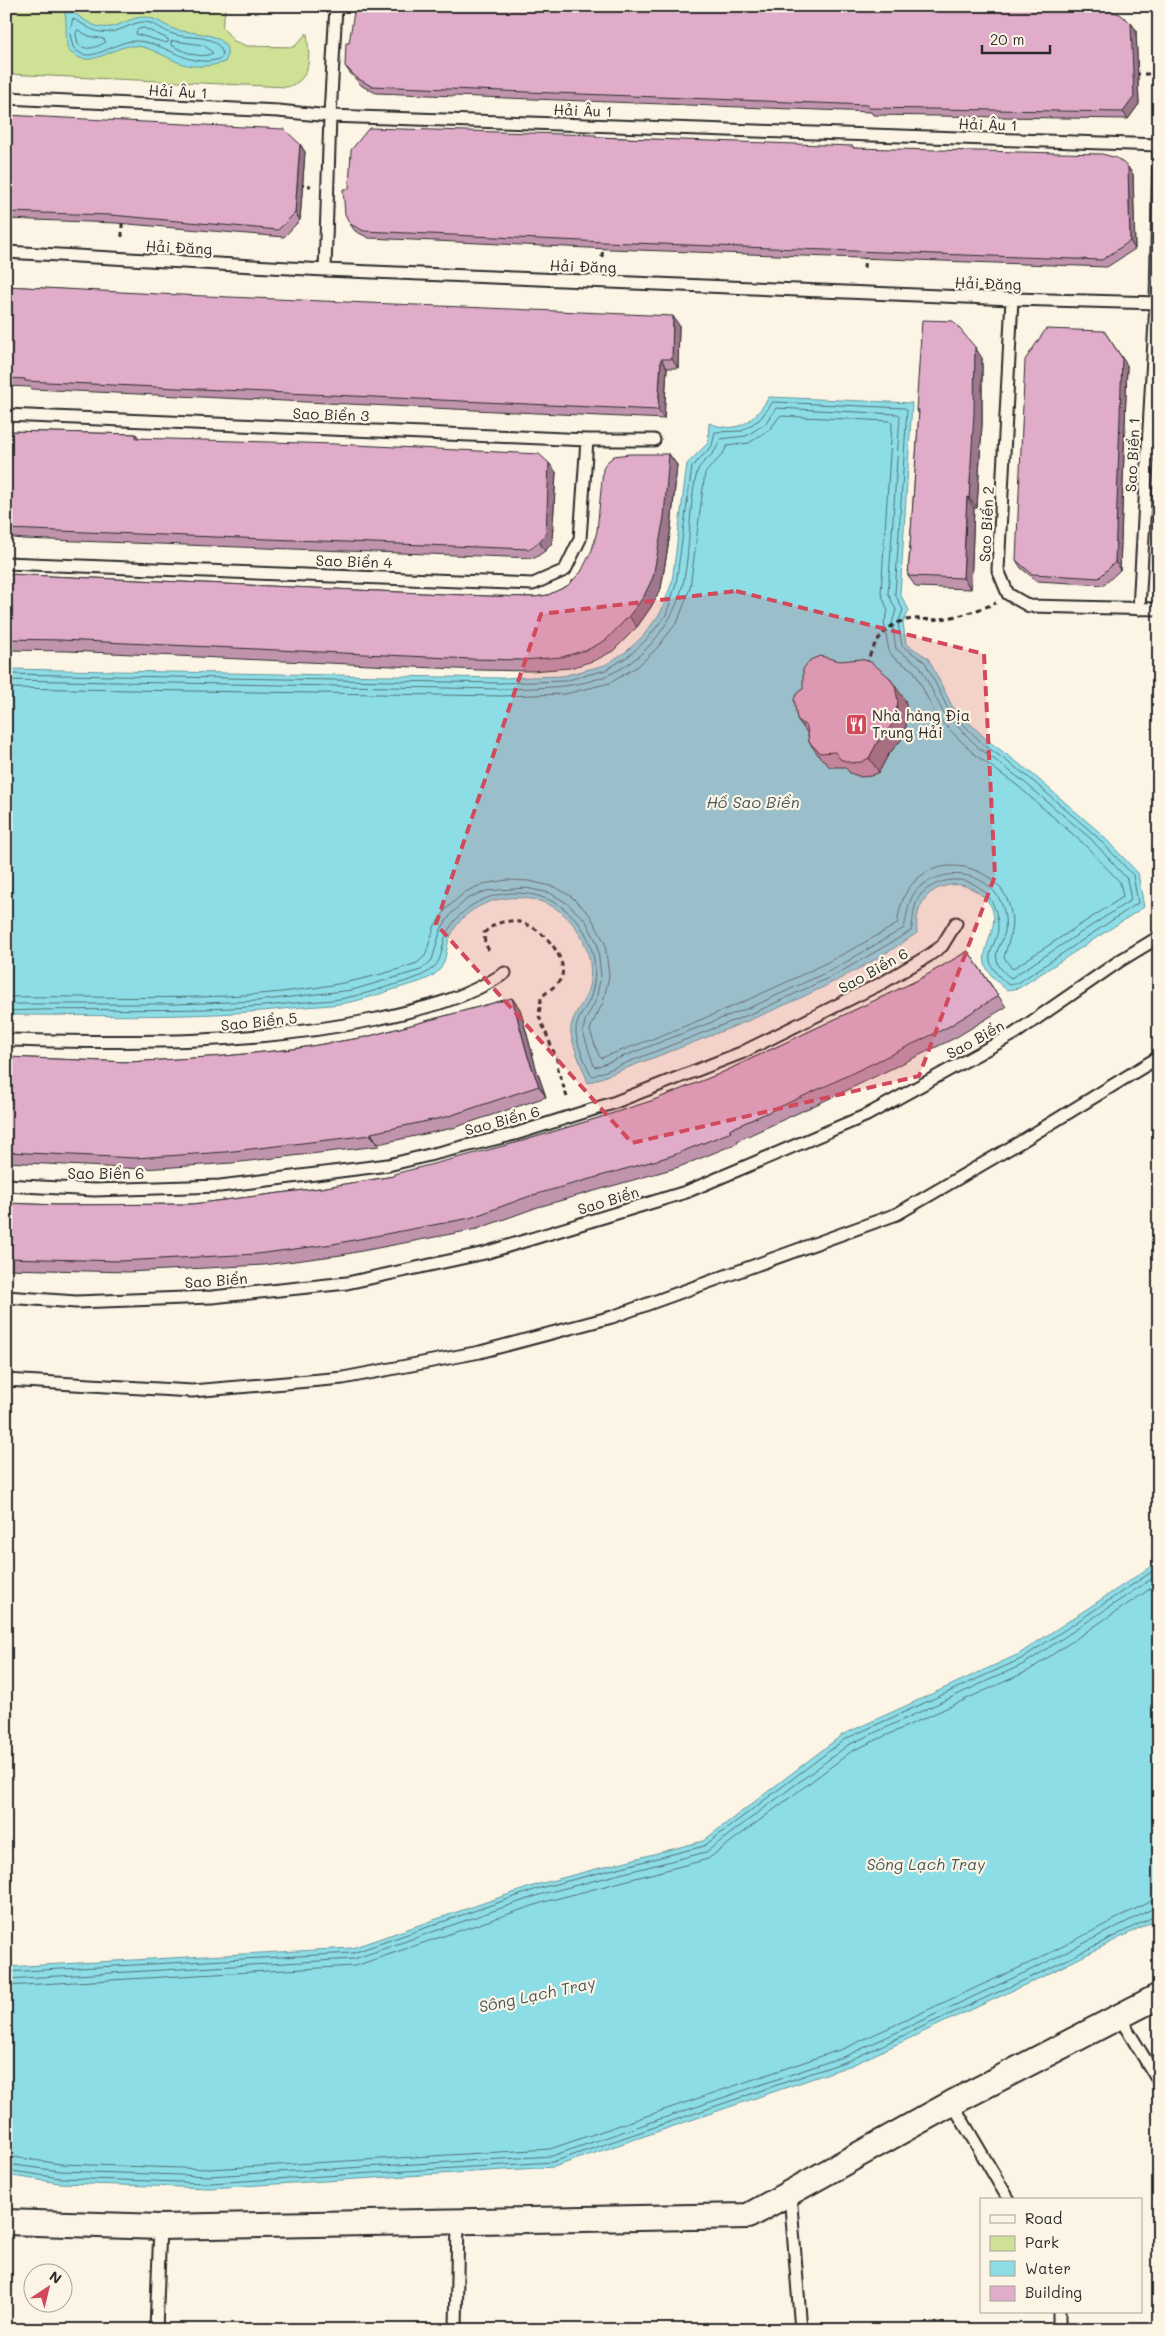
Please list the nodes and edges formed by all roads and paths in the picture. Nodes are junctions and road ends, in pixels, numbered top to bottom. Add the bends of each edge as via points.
1 (336, 6) edge
2 (1130, 74) edge
3 (1150, 74) dead end
4 (6, 98) edge
5 (330, 116) junction
6 (1159, 143) edge
7 (291, 185) edge
8 (311, 186) dead end
9 (123, 217) edge
10 (122, 237) dead end
11 (603, 237) edge
12 (865, 251) edge
13 (6, 252) edge
14 (602, 257) dead end
15 (864, 268) dead end
16 (326, 270) junction
17 (1012, 299) junction
18 (1157, 303) edge
19 (6, 415) edge
20 (587, 440) junction
21 (654, 440) dead end
22 (6, 563) edge
23 (1008, 594) junction
24 (1139, 608) junction
25 (1159, 609) edge
26 (863, 674) edge
27 (956, 922) dead end
28 (1159, 937) edge
29 (489, 950) dead end
30 (505, 973) dead end
31 (6, 1040) edge
32 (1159, 1057) edge
33 (568, 1100) dead end
34 (6, 1185) edge
35 (6, 1297) edge
36 (6, 1380) edge
37 (1159, 1996) edge
38 (1120, 2018) junction
39 (1159, 2082) edge
40 (952, 2103) junction
41 (790, 2193) junction
42 (1008, 2198) edge
43 (458, 2221) junction
44 (6, 2222) edge
45 (160, 2226) junction
46 (1059, 2314) edge
47 (156, 2330) edge
48 (456, 2330) edge
49 (801, 2330) edge
50 (1059, 2330) edge

1 - 5 lane
2 - 3 path
4 - 5 lane, Hải Âu 1
5 - 6 lane, Hải Âu 1
5 - 16 lane
6 - 18 lane, Sao Biển 1
7 - 8 path
9 - 10 path
11 - 14 path
12 - 15 path
13 - 16 lane, Hải Đăng
16 - 17 lane, Hải Đăng
17 - 18 lane, Hải Đăng
17 - 23 lane, Sao Biển 2 via 998,570
18 - 24 lane, Sao Biển 1
19 - 20 lane, Sao Biển 3
20 - 21 lane, Sao Biển 3
20 - 22 lane, Sao Biển 4 via 580,539 565,570 533,584
23 - 24 lane via 1029,606
23 - 26 path via 997,602 970,612 939,620 912,619 894,624 871,649
24 - 25 lane
27 - 34 lane, Sao Biển 6 via 942,946 928,956 884,982 749,1049 613,1103 515,1134 388,1165 220,1186 94,1190
28 - 35 lane, Sao Biển via 1014,1034 867,1115 686,1192 485,1252 347,1283 212,1297 76,1302
29 - 33 path via 484,933 491,926 508,920 526,923 544,934 557,953 564,970 560,980 541,998 539,1016 557,1060
30 - 31 lane, Sao Biển 5 via 480,989 454,999 343,1026 280,1035 138,1043
32 - 36 lane via 897,1214 612,1317 480,1352 343,1378 192,1391
37 - 38 street
38 - 39 lane
38 - 40 street
40 - 41 street
40 - 42 lane
41 - 43 street via 748,2216
41 - 49 lane
43 - 45 street
43 - 48 lane
44 - 45 street
45 - 47 lane
46 - 50 lane

